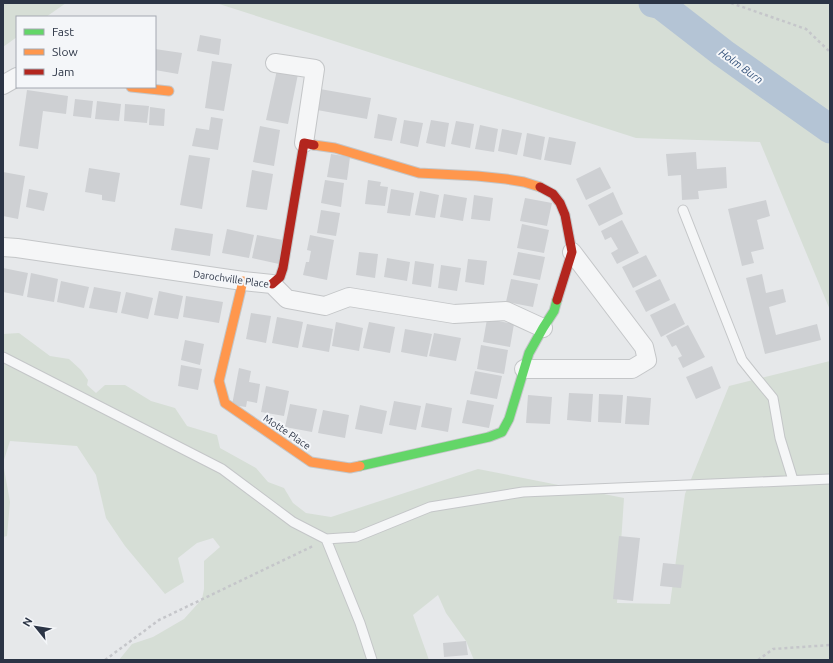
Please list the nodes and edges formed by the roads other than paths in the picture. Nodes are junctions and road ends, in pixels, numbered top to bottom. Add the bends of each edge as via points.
1 (275, 63) dead end
2 (16, 78) edge
3 (3, 84) edge
4 (141, 88) edge
5 (170, 91) dead end
6 (304, 143) junction
7 (683, 210) dead end
8 (3, 247) edge
9 (572, 252) junction
10 (243, 281) junction
11 (272, 284) junction
12 (543, 328) junction
13 (3, 357) edge
14 (524, 369) junction
15 (830, 479) edge
16 (793, 480) junction
17 (326, 540) junction
18 (372, 660) edge

1 - 6 street via 315,69
2 - 3 street
4 - 5 street
6 - 9 street via 335,148 419,173 506,179 540,187 553,194 560,203 565,215
6 - 11 street via 280,277
7 - 16 lane via 742,360 773,398 780,438
8 - 10 street, Darochville Place
9 - 12 street, Motte Place via 554,311
9 - 14 street via 644,347 647,360 632,368
10 - 11 street, Darochville Place
10 - 14 street, Motte Place via 219,381 225,403 311,462 350,468 502,432 509,420
11 - 12 street, Darochville Place via 287,299 325,306 349,297 454,314 506,311
12 - 14 street, Motte Place
13 - 17 lane via 222,469 293,522
15 - 16 lane
16 - 17 lane via 523,492 430,507 356,537
17 - 18 lane via 360,623

